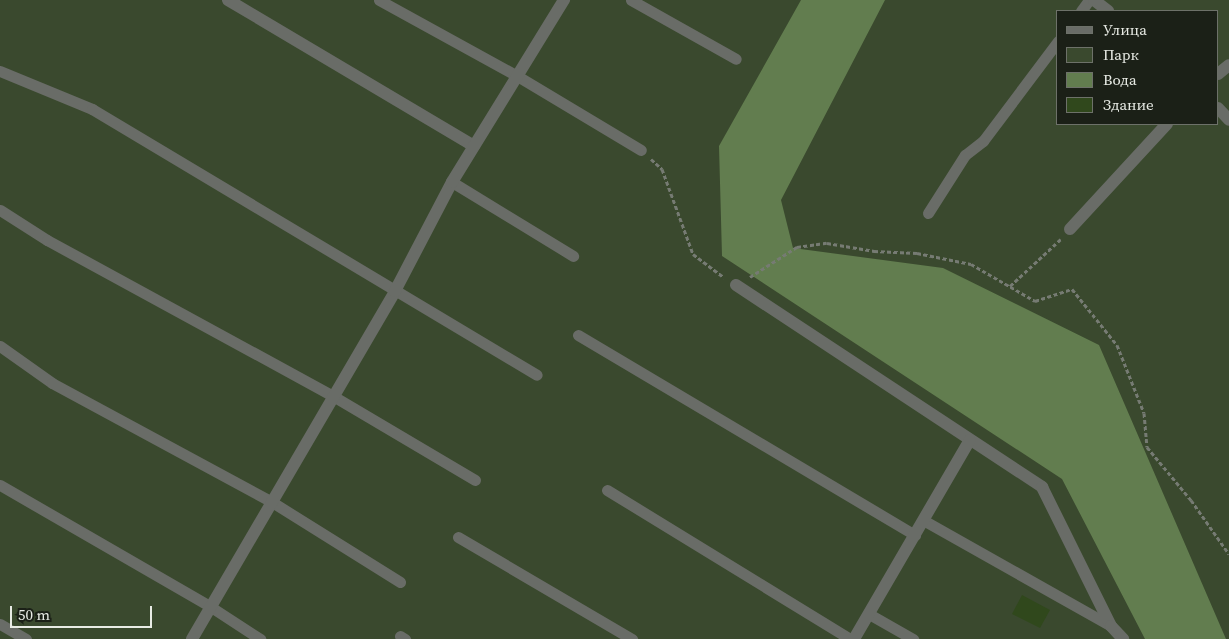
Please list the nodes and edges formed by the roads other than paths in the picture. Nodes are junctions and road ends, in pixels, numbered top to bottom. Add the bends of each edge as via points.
1 (228, 0) edge
2 (379, 0) edge
3 (564, 0) edge
4 (631, 0) edge
5 (1089, 0) edge
6 (1094, 0) edge
7 (1081, 10) edge
8 (1107, 10) edge
9 (1056, 44) edge
10 (736, 58) dead end
11 (1229, 65) edge
12 (0, 72) edge
13 (1219, 73) edge
14 (519, 77) junction
15 (1219, 109) edge
16 (1229, 120) edge
17 (1166, 125) edge
18 (474, 146) junction
19 (641, 150) dead end
20 (452, 182) junction
21 (0, 210) edge
22 (928, 213) dead end
23 (1070, 229) road end
24 (573, 256) dead end
25 (736, 286) road end
26 (395, 291) junction
27 (578, 335) dead end
28 (0, 346) edge
29 (538, 375) dead end
30 (333, 396) junction
31 (970, 440) junction
32 (475, 480) dead end
33 (0, 485) edge
34 (607, 490) dead end
35 (272, 502) junction
36 (923, 520) junction
37 (915, 535) junction
38 (458, 536) dead end
39 (400, 582) dead end
40 (211, 607) junction
41 (869, 614) junction
42 (0, 624) edge
43 (1111, 626) junction
44 (26, 639) edge
45 (192, 639) edge
46 (260, 639) edge
47 (632, 639) edge
48 (850, 639) edge
49 (854, 639) edge
50 (913, 639) edge
51 (1123, 639) edge

1 - 18 street
2 - 14 lane
3 - 14 street
4 - 10 lane
5 - 7 lane
6 - 8 street
9 - 22 lane via 983,140 965,156
11 - 13 street
12 - 26 lane via 92,109
14 - 18 street
14 - 19 lane
15 - 16 street
17 - 23 street
18 - 20 street
20 - 24 lane
20 - 26 street
21 - 30 lane via 47,240
25 - 31 street
26 - 29 lane
26 - 30 street
27 - 37 lane
28 - 35 lane via 52,383
30 - 32 lane
30 - 35 street
31 - 36 street
31 - 43 street via 1042,487
33 - 40 lane
34 - 48 lane
35 - 39 lane
35 - 40 street
36 - 37 street
36 - 43 lane
37 - 41 street
38 - 47 lane
40 - 45 street
40 - 46 lane
41 - 49 street
41 - 50 lane
42 - 44 lane
43 - 51 street

